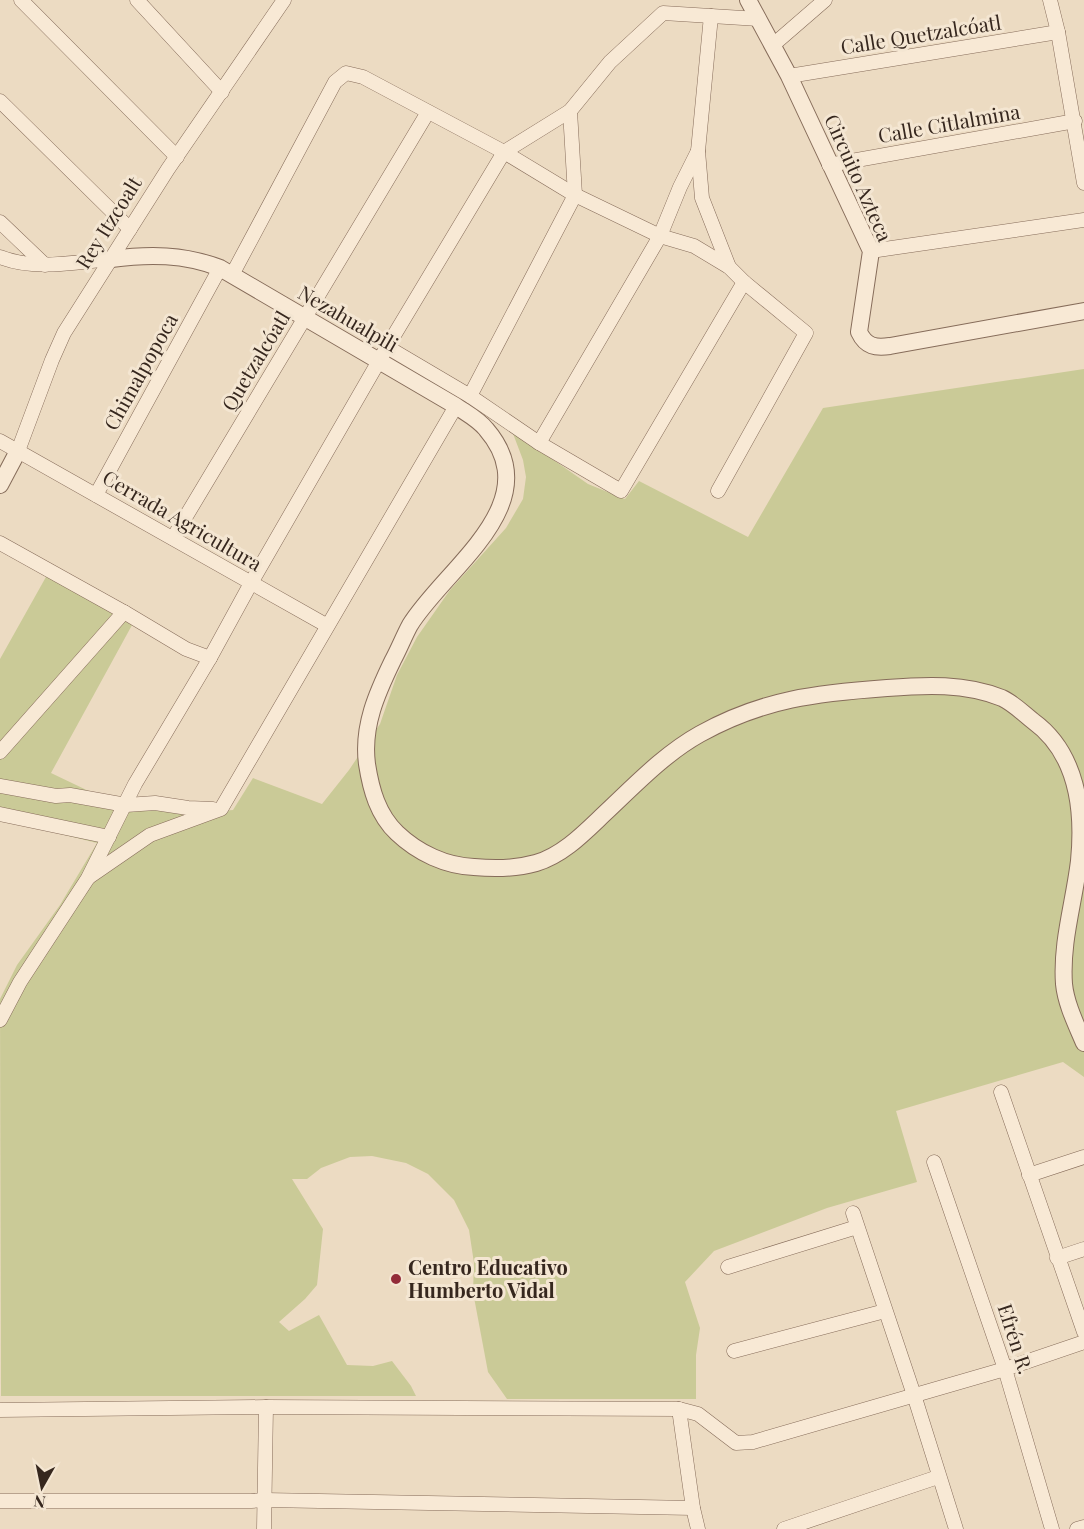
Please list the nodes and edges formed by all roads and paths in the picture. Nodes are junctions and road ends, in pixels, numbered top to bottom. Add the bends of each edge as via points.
1 (21, 0) edge
2 (137, 0) edge
3 (267, 0) edge
4 (657, 0) edge
5 (748, 0) edge
6 (825, 0) edge
7 (1050, 0) edge
8 (280, 5) edge
9 (663, 13) junction
10 (711, 16) junction
11 (759, 19) junction
12 (1058, 32) junction
13 (773, 45) junction
14 (789, 76) junction
15 (222, 92) junction
16 (0, 100) edge
17 (570, 111) junction
18 (428, 112) junction
19 (1074, 121) junction
20 (504, 152) junction
21 (698, 152) junction
22 (177, 157) junction
23 (829, 165) junction
24 (1084, 183) edge
25 (575, 195) junction
26 (1084, 220) edge
27 (0, 222) edge
28 (130, 229) junction
29 (660, 236) junction
30 (871, 251) junction
31 (0, 257) edge
32 (111, 259) junction
33 (45, 265) junction
34 (729, 267) junction
35 (226, 272) junction
36 (744, 282) junction
37 (1084, 311) edge
38 (303, 318) junction
39 (383, 354) junction
40 (470, 396) junction
41 (456, 405) junction
42 (0, 441) edge
43 (539, 443) junction
44 (18, 451) junction
45 (0, 485) edge
46 (718, 491) dead end
47 (96, 495) junction
48 (173, 538) junction
49 (0, 543) edge
50 (250, 583) junction
51 (124, 612) junction
52 (326, 625) junction
53 (210, 658) junction
54 (0, 752) edge
55 (0, 786) edge
56 (126, 805) junction
57 (221, 809) junction
58 (0, 814) edge
59 (109, 837) junction
60 (87, 878) junction
61 (0, 1020) edge
62 (1084, 1043) edge
63 (1001, 1092) dead end
64 (1084, 1157) edge
65 (934, 1162) dead end
66 (1029, 1175) junction
67 (852, 1213) dead end
68 (857, 1227) junction
69 (1084, 1249) edge
70 (1057, 1258) junction
71 (728, 1267) dead end
72 (885, 1311) junction
73 (1084, 1332) edge
74 (1084, 1342) edge
75 (734, 1351) dead end
76 (1005, 1369) junction
77 (914, 1395) junction
78 (266, 1407) junction
79 (679, 1409) junction
80 (0, 1410) edge
81 (938, 1477) junction
82 (265, 1500) junction
83 (0, 1501) edge
84 (693, 1508) junction
85 (1084, 1527) edge
86 (264, 1529) edge
87 (698, 1529) edge
88 (784, 1529) edge
89 (956, 1529) edge
90 (1052, 1529) edge
91 (1077, 1529) edge

1 - 22 street
2 - 15 street
3 - 8 street
4 - 9 street
5 - 11 street, Circuito Azteca
6 - 13 street
7 - 12 street
8 - 15 street, Rey Itzcoalt
9 - 10 street
9 - 17 street via 610,62
10 - 11 street
10 - 21 street
11 - 13 street, Circuito Azteca
12 - 14 street, Calle Quetzalcóatl
12 - 19 street
13 - 14 street, Circuito Azteca
14 - 23 street, Circuito Azteca
15 - 22 street, Rey Itzcoalt
16 - 28 street
17 - 20 street
17 - 25 street
18 - 20 street
18 - 35 street, Chimalpopoca via 363,77 346,73 334,82
18 - 38 street, Quetzalcóatl
19 - 23 street, Calle Citlalmina
19 - 24 street
20 - 25 street
20 - 39 street
21 - 29 street
21 - 34 street via 702,198
22 - 28 street, Rey Itzcoalt
23 - 30 street, Circuito Azteca
25 - 29 street
25 - 40 street
26 - 30 street
27 - 33 street
28 - 32 street, Rey Itzcoalt
29 - 34 street via 694,246
29 - 43 street
30 - 37 street, Circuito Azteca via 859,332 869,345 890,346
31 - 33 street
32 - 33 street
32 - 35 street, Nezahualpili via 174,255
32 - 44 street, Rey Itzcoalt via 51,360
34 - 36 street
35 - 38 street, Nezahualpili
35 - 47 street, Chimalpopoca
36 - 43 street via 621,491
36 - 46 street via 806,333
38 - 39 street, Nezahualpili
38 - 48 street, Quetzalcóatl
39 - 40 street
39 - 41 street, Nezahualpili
39 - 50 street
40 - 43 street
41 - 52 street
41 - 62 street, Nezahualpili via 484,426 501,449 506,472 505,496 495,521 411,623 376,694 365,749 368,774 375,802 396,832 425,854 464,867 503,869 539,863 573,844 648,773 697,736 738,716 789,699 909,686 958,686 1004,699 1044,729 1070,764 1080,802 1080,859 1064,941 1064,987
42 - 44 street, Cerrada Agricultura
44 - 45 street, Rey Itzcoalt
44 - 47 street, Cerrada Agricultura
47 - 48 street, Cerrada Agricultura
48 - 50 street, Cerrada Agricultura
49 - 51 street
50 - 52 street, Cerrada Agricultura
50 - 53 street
51 - 53 street via 186,649
51 - 54 street
52 - 57 street
53 - 56 street
55 - 56 street
56 - 57 street via 155,803
56 - 59 street
57 - 60 street via 150,835
58 - 59 street
59 - 60 street
60 - 61 street
63 - 66 street
64 - 66 street
65 - 76 street, Efrén R.
66 - 70 street
67 - 68 street
68 - 71 street
68 - 72 street
69 - 70 street
70 - 73 street
72 - 75 street
72 - 77 street
74 - 76 street
76 - 77 street
76 - 90 street, Efrén R.
77 - 79 street via 753,1442 736,1443 698,1414
77 - 81 street
78 - 79 street
78 - 80 street
78 - 82 street
79 - 84 street
81 - 88 street
81 - 89 street
82 - 83 street
82 - 84 street
82 - 86 street
84 - 87 street
85 - 91 street

